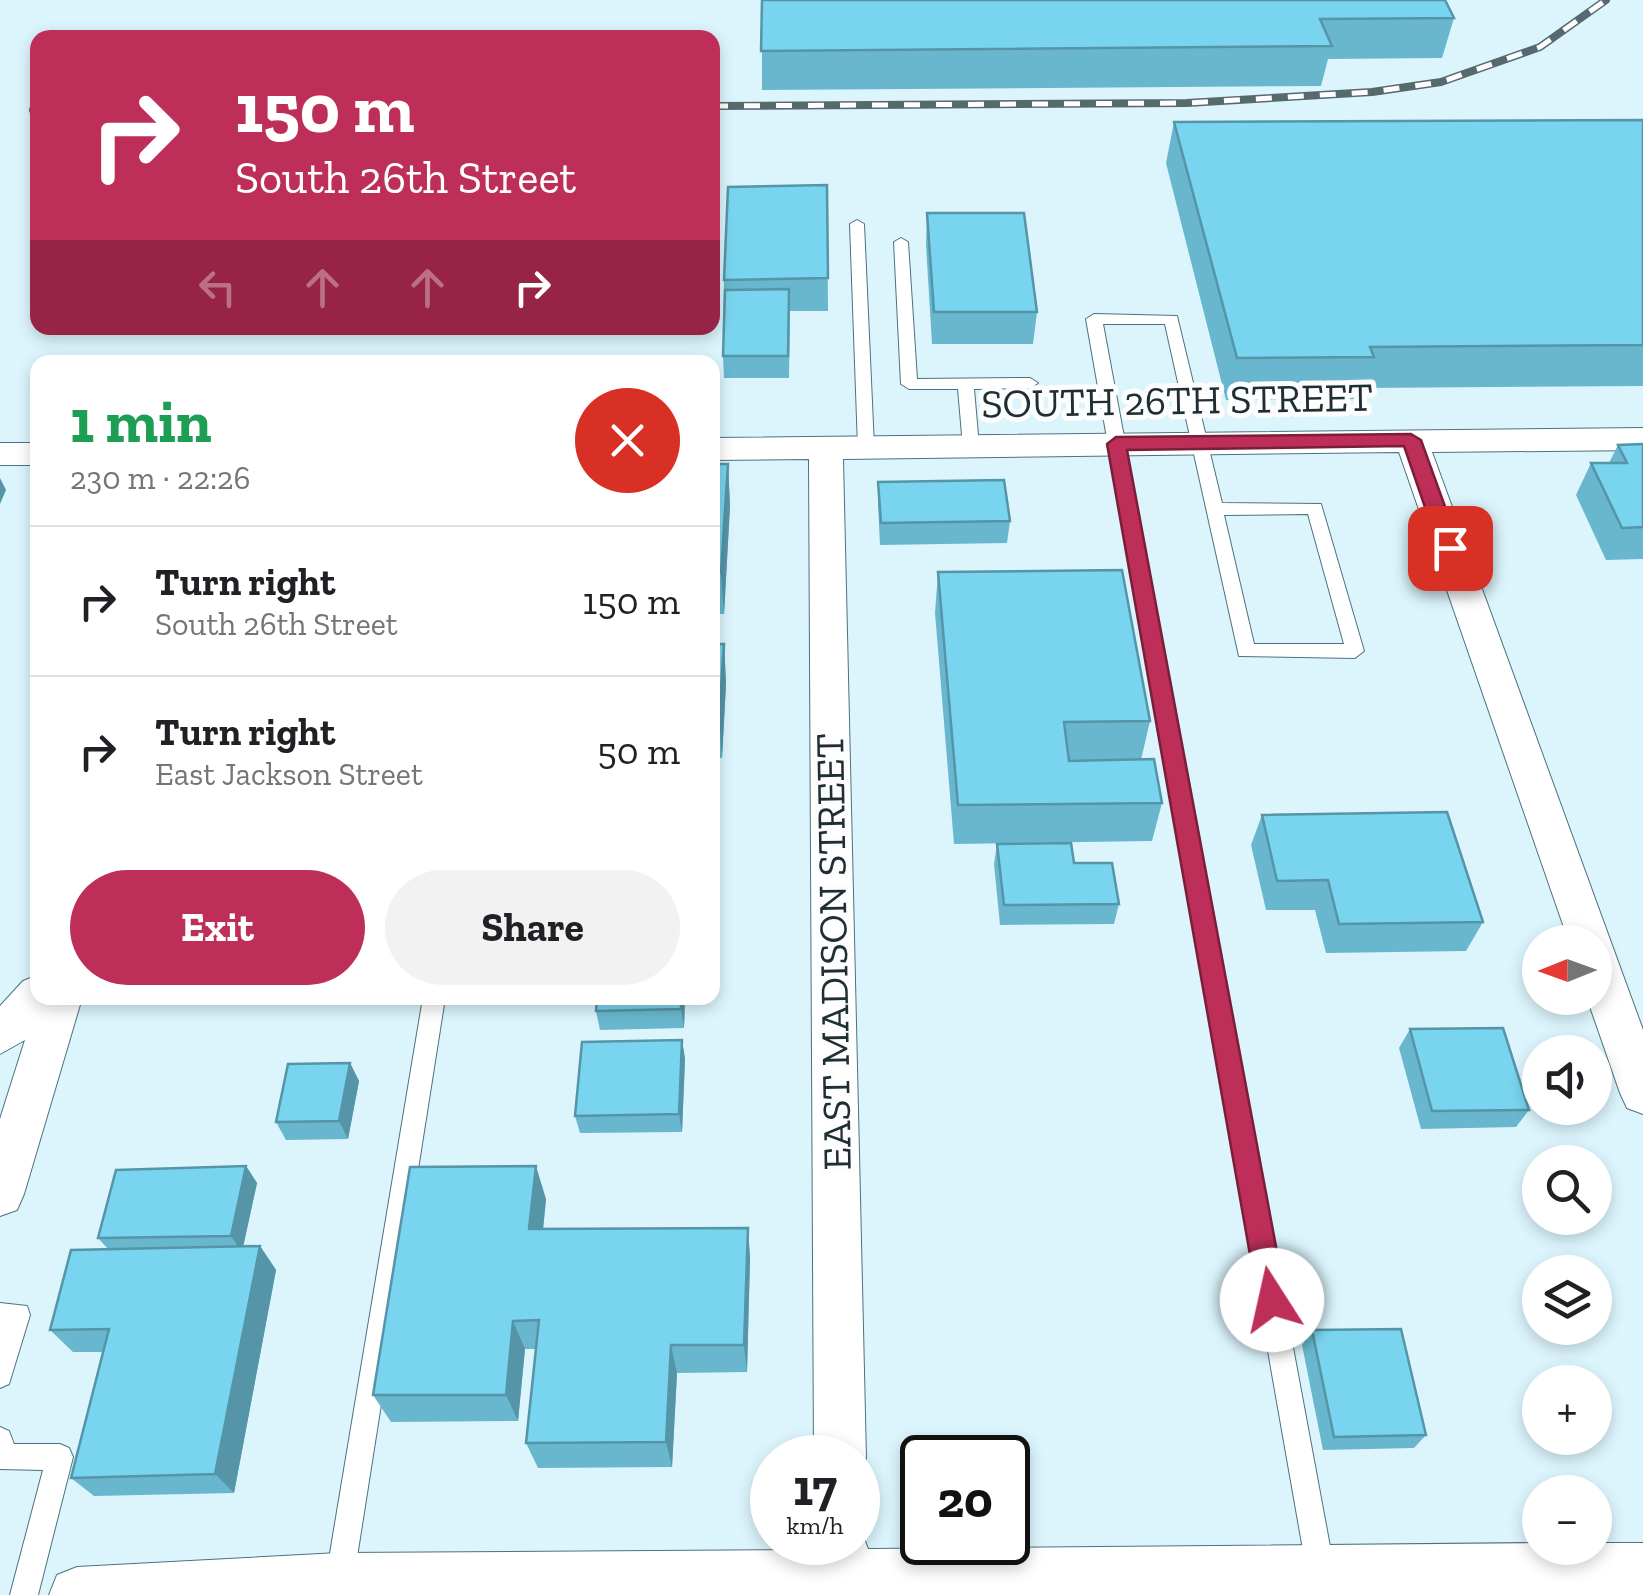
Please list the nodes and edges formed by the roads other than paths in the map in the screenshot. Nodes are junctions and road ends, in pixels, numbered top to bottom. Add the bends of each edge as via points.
1 (857, 224) dead end
2 (901, 242) dead end
3 (1030, 383) dead end
4 (966, 384) junction
5 (1643, 439) edge
6 (1411, 440) junction
7 (1199, 443) junction
8 (1116, 444) junction
9 (972, 446) junction
10 (846, 447) junction
11 (720, 448) edge
12 (0, 454) edge
13 (30, 454) edge
14 (1214, 509) junction
15 (1584, 925) edge
16 (30, 1005) edge
17 (58, 1005) edge
18 (433, 1005) edge
19 (1612, 1005) edge
20 (0, 1034) edge
21 (1643, 1092) edge
22 (0, 1194) edge
23 (0, 1315) edge
24 (0, 1375) edge
25 (840, 1435) edge
26 (0, 1440) edge
27 (1643, 1570) edge
28 (841, 1572) edge
29 (1323, 1584) edge
30 (338, 1588) edge
31 (24, 1595) edge
32 (78, 1595) edge

1 - 10 lane
2 - 4 lane via 909,384
3 - 4 lane
4 - 9 lane
5 - 6 street, SOUTH 26TH STREET
6 - 7 street, SOUTH 26TH STREET
6 - 15 street
7 - 8 street, SOUTH 26TH STREET
7 - 8 lane via 1172,319 1094,320
7 - 14 lane
8 - 9 street, SOUTH 26TH STREET
8 - 29 lane
9 - 10 street, SOUTH 26TH STREET
10 - 11 street, SOUTH 26TH STREET
10 - 25 street, EAST MADISON STREET
12 - 13 street
14 - 14 lane via 1246,651 1355,651 1315,508
16 - 20 street
17 - 22 street
18 - 30 lane
19 - 21 street
23 - 24 lane via 18,1315
26 - 31 lane via 4,1457 60,1457
27 - 29 street
28 - 29 street
28 - 30 street
30 - 32 street

